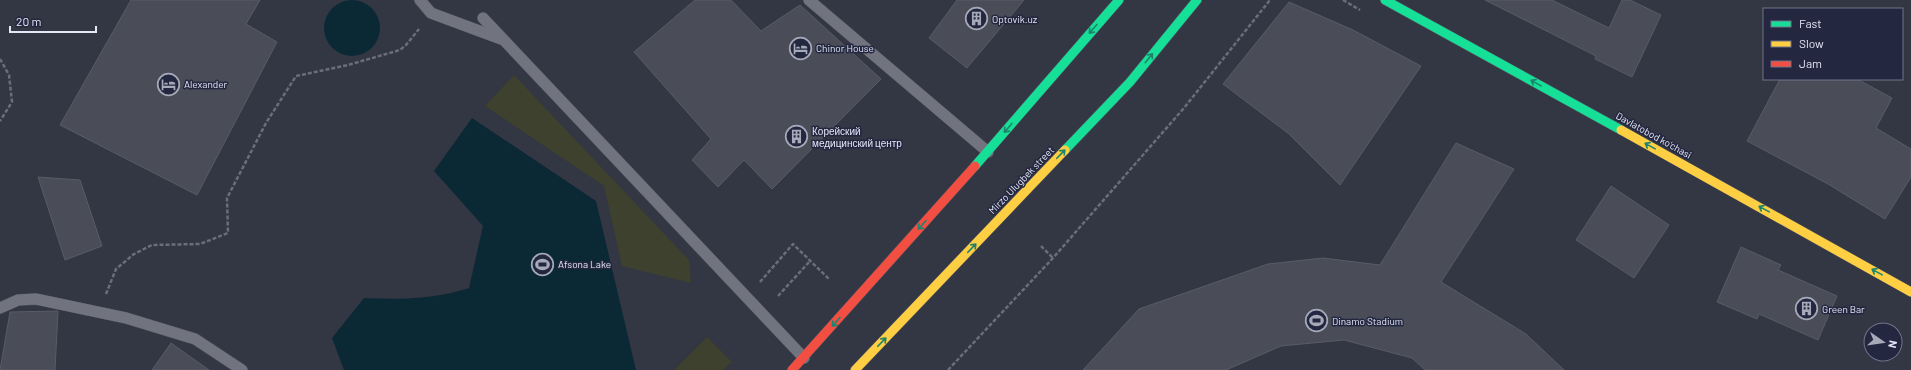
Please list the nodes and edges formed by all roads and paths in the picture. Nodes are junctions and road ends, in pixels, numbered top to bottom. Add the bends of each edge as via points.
1 (420, 0) edge
2 (809, 0) edge
3 (1119, 0) edge
4 (1197, 0) edge
5 (1270, 0) edge
6 (1385, 0) edge
7 (429, 11) junction
8 (483, 18) dead end
9 (504, 40) junction
10 (0, 59) edge
11 (0, 121) edge
12 (988, 152) junction
13 (1041, 246) dead end
14 (1054, 258) junction
15 (810, 261) junction
16 (830, 280) dead end
17 (1911, 292) edge
18 (778, 296) dead end
19 (746, 297) junction
20 (0, 308) edge
21 (98, 312) junction
22 (804, 358) junction
23 (242, 370) edge
24 (792, 370) edge
25 (855, 370) edge
26 (948, 370) edge

1 - 7 lane
2 - 12 lane
3 -> 12 main road
25 -> 4 main road, Mirzo Ulugbek street via 1130,82
5 - 14 path via 1184,108
17 -> 6 main road, Davlatobod ko'chasi
7 - 9 lane
7 - 21 path via 420,28 400,50 296,76 266,123 227,198 228,233 200,244 152,245 134,254 116,269
8 - 9 lane
9 - 19 lane
10 - 11 path via 9,75 12,102
12 -> 22 main road
13 - 14 path
14 - 26 path
15 - 16 path
15 - 18 path
15 - 19 path via 793,244
19 - 22 lane
20 - 21 lane via 18,300 36,299
21 - 23 lane via 195,339
22 - 24 main road

